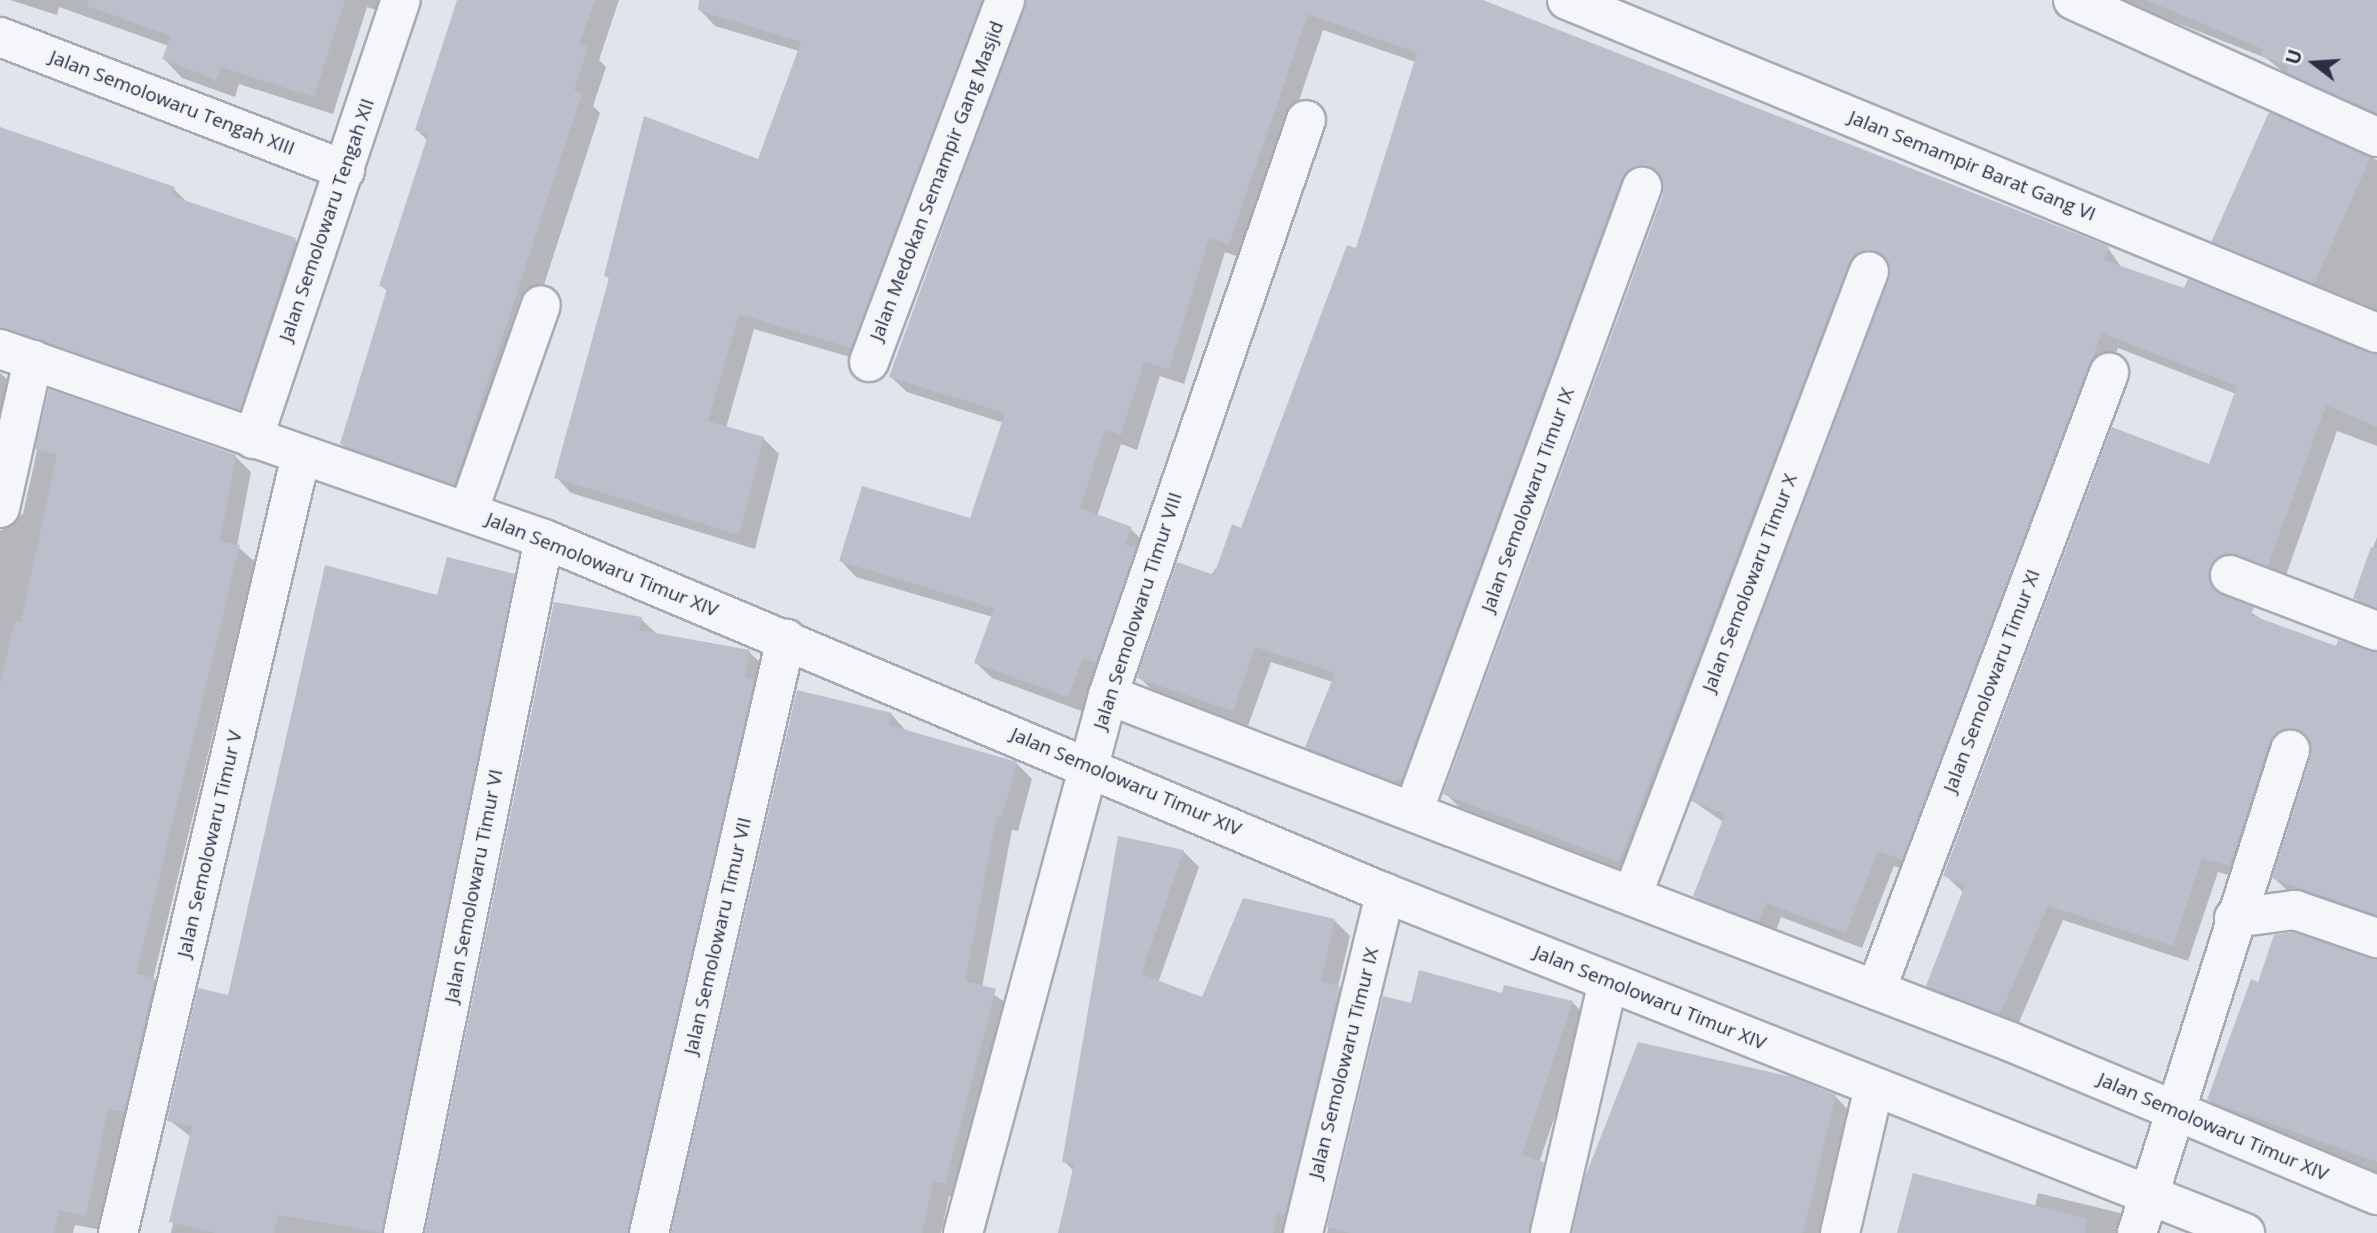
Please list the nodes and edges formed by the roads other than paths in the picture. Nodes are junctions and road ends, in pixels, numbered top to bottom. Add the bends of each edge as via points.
1 (401, 0) edge
2 (1004, 0) edge
3 (1567, 0) edge
4 (2073, 0) edge
5 (0, 37) edge
6 (1306, 120) dead end
7 (2377, 136) edge
8 (345, 170) junction
9 (1642, 187) dead end
10 (1868, 271) dead end
11 (541, 305) dead end
12 (2377, 332) edge
13 (16, 355) edge
14 (869, 362) dead end
15 (2109, 373) dead end
16 (253, 439) junction
17 (301, 454) junction
18 (0, 508) edge
19 (468, 512) junction
20 (544, 539) junction
21 (2231, 575) dead end
22 (2377, 631) edge
23 (786, 639) junction
24 (1108, 695) junction
25 (2290, 750) dead end
26 (1087, 765) junction
27 (1413, 812) junction
28 (1385, 893) junction
29 (1632, 896) junction
30 (2234, 918) junction
31 (2377, 938) edge
32 (1608, 982) junction
33 (1876, 990) junction
34 (1874, 1087) junction
35 (2174, 1112) junction
36 (2145, 1193) junction
37 (2377, 1195) edge
38 (118, 1233) edge
39 (403, 1233) edge
40 (649, 1233) edge
41 (963, 1233) edge
42 (1303, 1233) edge
43 (1550, 1233) edge
44 (1840, 1233) edge
45 (2137, 1233) edge
46 (2245, 1233) edge

1 - 8 street, Jalan Semolowaru Tengah XII
2 - 14 street, Jalan Medokan Semampir Gang Masjid
3 - 12 street, Jalan Semampir Barat Gang VI
4 - 7 street
5 - 8 street, Jalan Semolowaru Tengah XIII
6 - 24 street, Jalan Semolowaru Timur VIII
8 - 16 street, Jalan Semolowaru Tengah XII
9 - 27 street, Jalan Semolowaru Timur IX
10 - 29 street, Jalan Semolowaru Timur X
11 - 19 street
13 - 16 street, Jalan Semolowaru Timur XIV
13 - 18 street
15 - 33 street, Jalan Semolowaru Timur XI
16 - 17 street, Jalan Semolowaru Timur XIV
17 - 19 street, Jalan Semolowaru Timur XIV
17 - 38 street, Jalan Semolowaru Timur V
19 - 20 street, Jalan Semolowaru Timur XIV
20 - 23 street, Jalan Semolowaru Timur XIV
20 - 39 street, Jalan Semolowaru Timur VI
21 - 22 street
23 - 26 street, Jalan Semolowaru Timur XIV
23 - 40 street, Jalan Semolowaru Timur VII
24 - 26 street, Jalan Semolowaru Timur VIII
24 - 27 street, Jalan Semolowaru Timur XIV
25 - 30 street
26 - 28 street, Jalan Semolowaru Timur XIV
26 - 41 street, Jalan Semolowaru Timur VIII
27 - 29 street, Jalan Semolowaru Timur XIV
28 - 32 street, Jalan Semolowaru Timur XIV
28 - 42 street, Jalan Semolowaru Timur IX
29 - 33 street, Jalan Semolowaru Timur XIV
30 - 31 street via 2295,910
30 - 35 street
32 - 34 street, Jalan Semolowaru Timur XIV
32 - 43 street
33 - 35 street, Jalan Semolowaru Timur XIV
34 - 36 street, Jalan Semolowaru Timur XIV
34 - 44 street
35 - 36 street
35 - 37 street, Jalan Semolowaru Timur XIV
36 - 45 street
36 - 46 street, Jalan Semolowaru Timur XIV

